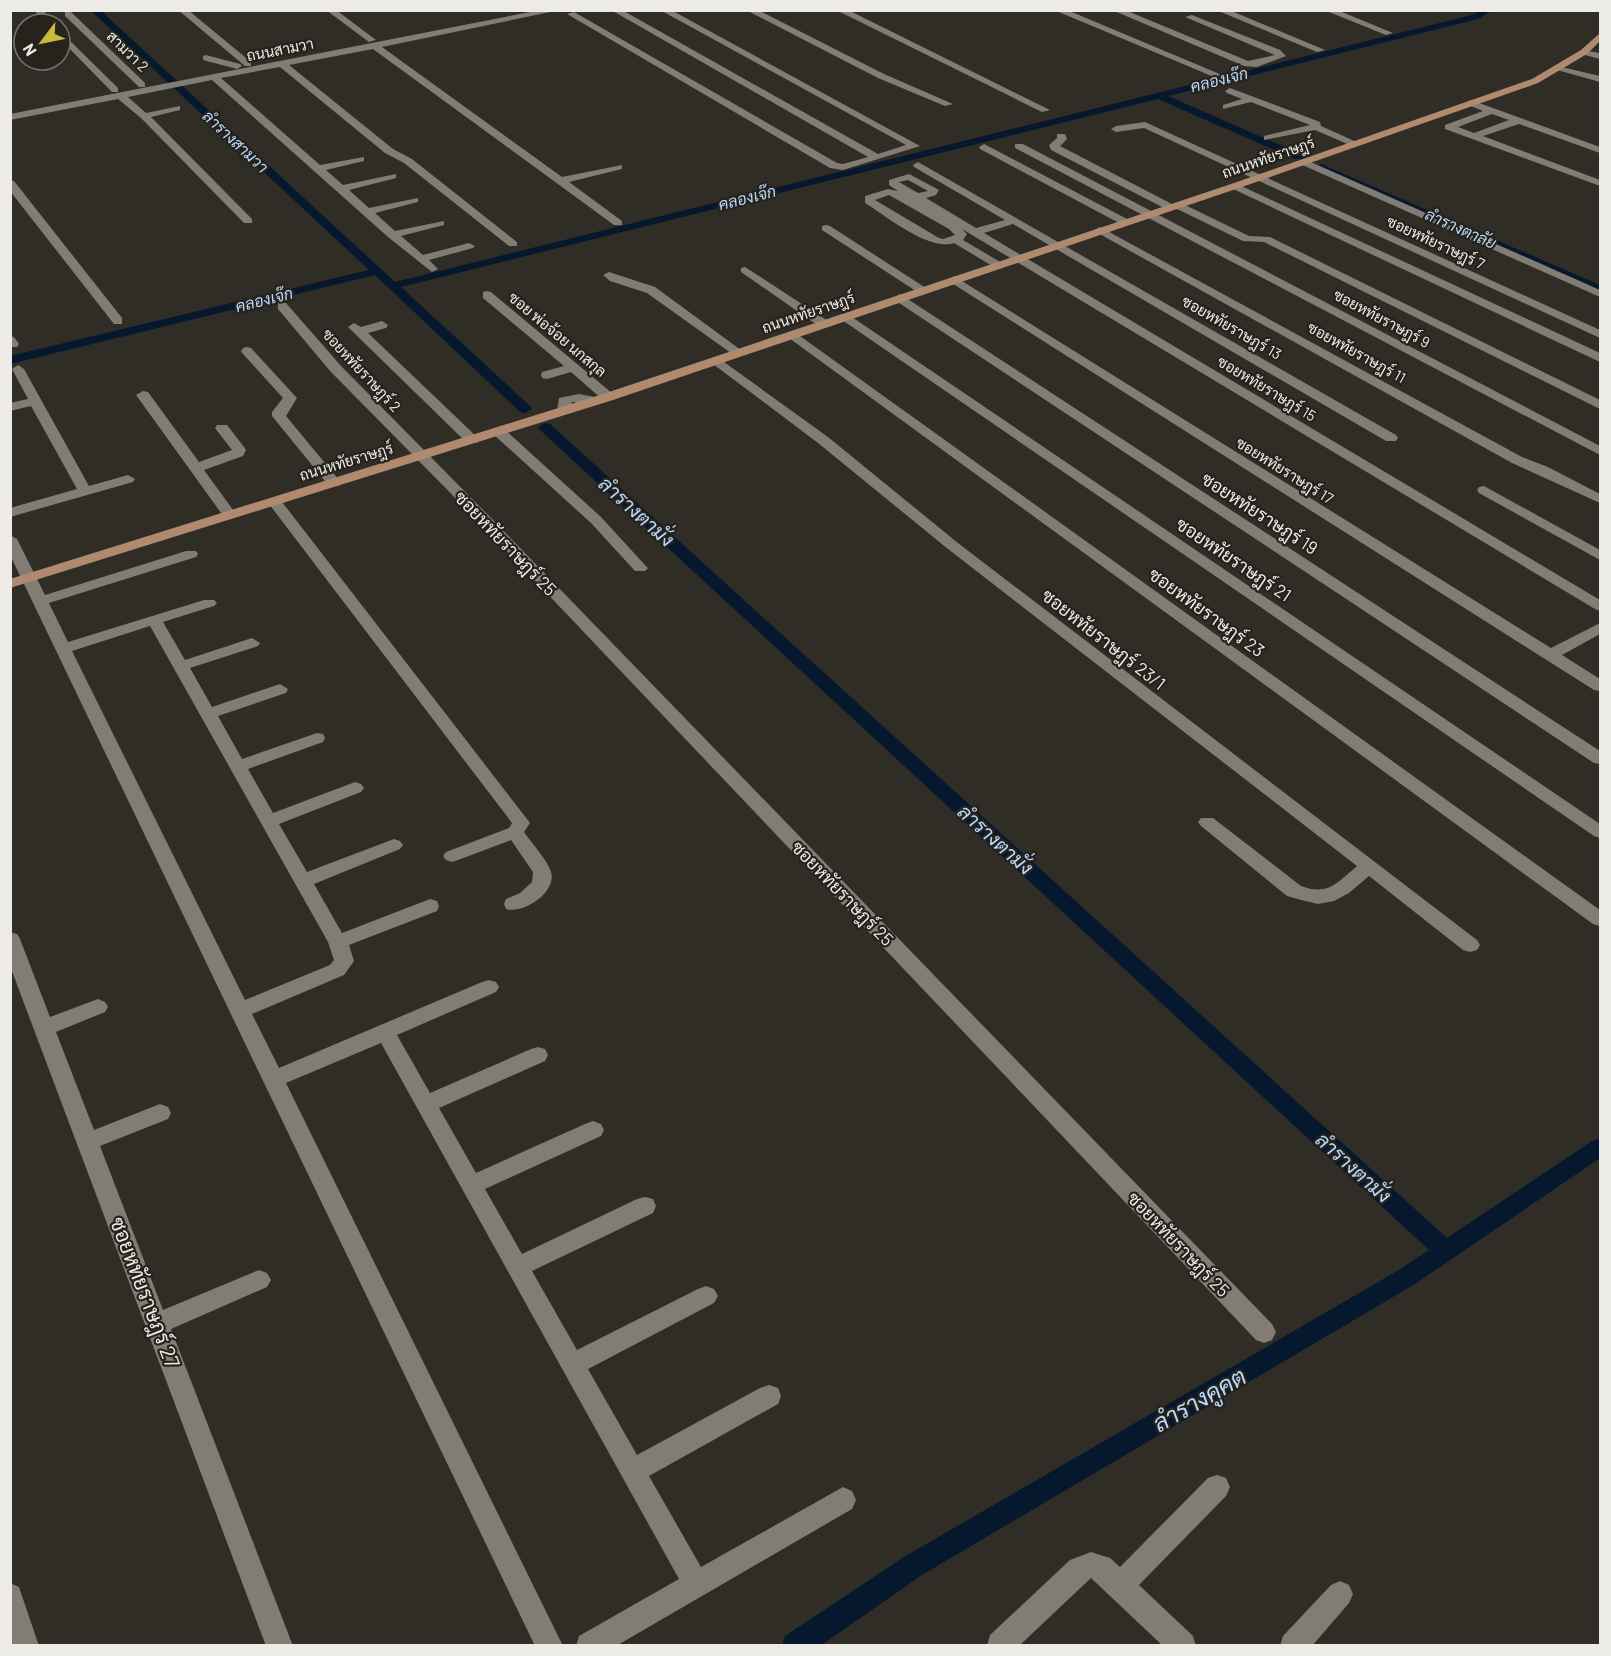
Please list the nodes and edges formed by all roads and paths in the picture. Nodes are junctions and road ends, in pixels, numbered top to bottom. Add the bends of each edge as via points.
1 (182, 10) edge
2 (330, 10) edge
3 (526, 10) edge
4 (556, 10) edge
5 (615, 10) edge
6 (750, 10) edge
7 (840, 10) edge
8 (1058, 10) edge
9 (1116, 10) edge
10 (1220, 10) edge
11 (1328, 10) edge
12 (667, 12) edge
13 (571, 14) dead end
14 (1189, 17) dead end
15 (72, 18) edge
16 (634, 22) junction
17 (598, 29) junction
18 (1389, 33) dead end
19 (1600, 36) edge
20 (374, 43) junction
21 (72, 46) edge
22 (1320, 50) dead end
23 (1584, 52) junction
24 (1600, 56) edge
25 (206, 58) dead end
26 (248, 64) junction
27 (282, 64) junction
28 (237, 66) junction
29 (1560, 68) junction
30 (1217, 75) dead end
31 (214, 77) junction
32 (188, 79) junction
33 (1600, 79) edge
34 (142, 85) junction
35 (162, 85) junction
36 (1230, 91) dead end
37 (118, 93) junction
38 (1251, 99) junction
39 (1471, 103) junction
40 (948, 104) dead end
41 (1226, 106) dead end
42 (177, 108) dead end
43 (1045, 110) dead end
44 (1493, 110) junction
45 (17, 111) edge
46 (144, 116) junction
47 (10, 117) edge
48 (1520, 120) junction
49 (1316, 127) junction
50 (1116, 129) dead end
51 (1165, 134) junction
52 (1061, 136) dead end
53 (1474, 136) junction
54 (1144, 138) dead end
55 (1268, 138) dead end
56 (1600, 140) edge
57 (1356, 144) junction
58 (1586, 144) junction
59 (1019, 146) dead end
60 (984, 147) dead end
61 (1600, 150) edge
62 (876, 157) junction
63 (360, 159) dead end
64 (1304, 162) junction
65 (918, 165) dead end
66 (618, 167) dead end
67 (317, 169) junction
68 (392, 177) dead end
69 (1258, 177) junction
70 (560, 181) junction
71 (10, 183) edge
72 (1600, 183) edge
73 (1235, 186) junction
74 (340, 189) junction
75 (917, 197) dead end
76 (414, 200) dead end
77 (1174, 206) junction
78 (366, 212) junction
79 (1149, 214) junction
80 (1015, 220) junction
81 (248, 222) dead end
82 (1125, 222) junction
83 (440, 223) dead end
84 (618, 223) dead end
85 (826, 228) dead end
86 (1100, 230) junction
87 (974, 232) junction
88 (392, 235) junction
89 (956, 240) junction
90 (513, 244) dead end
91 (1057, 244) junction
92 (469, 246) dead end
93 (1018, 258) junction
94 (420, 259) junction
95 (999, 265) junction
96 (432, 269) dead end
97 (745, 270) dead end
98 (609, 274) dead end
99 (954, 279) junction
100 (923, 290) junction
101 (1600, 294) edge
102 (487, 295) dead end
103 (900, 298) junction
104 (282, 306) dead end
105 (846, 317) junction
106 (314, 320) dead end
107 (118, 321) dead end
108 (824, 324) junction
109 (298, 325) junction
110 (382, 325) dead end
111 (1600, 334) edge
112 (793, 335) junction
113 (247, 351) dead end
114 (739, 353) junction
115 (1600, 358) edge
116 (717, 361) junction
117 (573, 368) junction
118 (18, 369) dead end
119 (547, 375) dead end
120 (143, 395) dead end
121 (601, 399) junction
122 (35, 400) junction
123 (1600, 405) edge
124 (10, 407) edge
125 (564, 411) joint
126 (222, 428) dead end
127 (498, 431) junction
128 (1391, 438) dead end
129 (472, 440) junction
130 (1600, 451) edge
131 (421, 455) junction
132 (195, 468) junction
133 (128, 479) dead end
134 (334, 483) junction
135 (1484, 490) dead end
136 (85, 492) junction
137 (1600, 499) edge
138 (274, 501) junction
139 (10, 513) edge
140 (229, 514) junction
141 (10, 539) edge
142 (191, 554) dead end
143 (1600, 556) edge
144 (640, 567) dead end
145 (20, 581) edge
146 (41, 601) junction
147 (209, 603) dead end
148 (1600, 606) edge
149 (154, 620) junction
150 (1600, 628) edge
151 (252, 643) dead end
152 (64, 648) junction
153 (1550, 655) junction
154 (181, 666) junction
155 (1600, 686) edge
156 (280, 689) dead end
157 (208, 714) junction
158 (317, 738) dead end
159 (1600, 759) edge
160 (237, 767) junction
161 (355, 788) dead end
162 (268, 821) junction
163 (1207, 822) dead end
164 (515, 832) junction
165 (1600, 832) edge
166 (394, 845) dead end
167 (452, 856) dead end
168 (1370, 866) junction
169 (302, 882) junction
170 (513, 904) dead end
171 (429, 906) dead end
172 (1600, 918) edge
173 (10, 939) edge
174 (338, 942) junction
175 (1470, 945) dead end
176 (489, 987) dead end
177 (98, 1007) dead end
178 (241, 1010) junction
179 (44, 1028) junction
180 (385, 1032) junction
181 (538, 1055) dead end
182 (274, 1079) junction
183 (427, 1104) junction
184 (160, 1113) dead end
185 (593, 1130) dead end
186 (87, 1141) junction
187 (471, 1185) junction
188 (645, 1206) dead end
189 (518, 1267) junction
190 (259, 1280) dead end
191 (706, 1296) dead end
192 (158, 1323) junction
193 (1264, 1332) dead end
194 (573, 1364) junction
195 (769, 1396) dead end
196 (633, 1471) junction
197 (1217, 1487) dead end
198 (843, 1500) dead end
199 (697, 1585) junction
200 (1121, 1586) junction
201 (1340, 1594) dead end
202 (10, 1596) edge
203 (1000, 1645) edge
204 (25, 1646) edge
205 (280, 1646) edge
206 (550, 1646) edge
207 (589, 1646) edge
208 (1183, 1646) edge
209 (1293, 1646) edge

1 - 26 street
2 - 20 street
3 - 20 street, ถนนสามวา
4 - 20 street, ถนนสามวา via 414,42
5 - 16 street
6 - 40 street via 881,76
7 - 43 street
8 - 30 street
9 - 14 street via 1247,64 1281,56
10 - 22 street
11 - 18 street
12 - 16 street
12 - 62 street via 915,146
13 - 17 street
15 - 34 street, สามวา 2
16 - 17 street
16 - 62 street
17 - 62 street via 834,166
19 - 23 main road, ถนนหทัยราษฎร์
20 - 26 street, ถนนสามวา
20 - 27 street, ถนนสามวา
20 - 70 street
21 - 37 street
23 - 24 street
23 - 29 main road, ถนนหทัยราษฎร์
25 - 28 street
26 - 28 street, ถนนสามวา
27 - 31 street, ถนนสามวา
27 - 90 street
28 - 32 street, ถนนสามวา
29 - 33 street
29 - 39 main road, ถนนหทัยราษฎร์
31 - 32 street, ถนนสามวา
31 - 67 street
32 - 35 street, ถนนสามวา
34 - 35 street, ถนนสามวา
34 - 37 street, ถนนสามวา
35 - 37 street, ถนนสามวา
36 - 38 street
37 - 45 street, ถนนสามวา
37 - 46 street
38 - 41 street
38 - 49 street
39 - 44 street
39 - 57 main road, ถนนหทัยราษฎร์
42 - 46 street
44 - 48 street
44 - 53 street via 1450,125
45 - 47 street, ถนนสามวา
46 - 81 street
48 - 53 street
48 - 58 street
49 - 55 street
49 - 57 street
50 - 51 street, ซอยหทัยราษฎร์ 7 via 1142,125
51 - 54 street
51 - 69 street, ซอยหทัยราษฎร์ 7
52 - 77 street via 1055,148
53 - 72 street
56 - 58 street
57 - 64 main road, ถนนหทัยราษฎร์
58 - 61 street
59 - 79 street, ซอยหทัยราษฎร์ 9
60 - 82 street
63 - 67 street
64 - 69 main road, ถนนหทัยราษฎร์
64 - 101 street
65 - 80 street, ซอยหทัยราษฎร์ 13
66 - 70 street
67 - 74 street
68 - 74 street
69 - 73 main road, ถนนหทัยราษฎร์
69 - 111 street, ซอยหทัยราษฎร์ 7
70 - 84 street
71 - 107 street
73 - 77 main road, ถนนหทัยราษฎร์
73 - 115 street
74 - 78 street
75 - 87 street, ซอยหทัยราษฎร์ 15
76 - 78 street
77 - 79 main road, ถนนหทัยราษฎร์
77 - 123 street via 1247,239 1266,239
78 - 88 street
79 - 82 main road, ถนนหทัยราษฎร์
79 - 130 street, ซอยหทัยราษฎร์ 9
80 - 87 street
80 - 91 street, ซอยหทัยราษฎร์ 13
82 - 86 main road, ถนนหทัยราษฎร์
83 - 88 street
85 - 100 street
86 - 91 main road, ถนนหทัยราษฎร์
86 - 137 street, ซอยหทัยราษฎร์ 11 via 1517,460
87 - 93 street, ซอยหทัยราษฎร์ 15
88 - 94 street
89 - 89 street via 961,234 895,194 888,192 868,200 935,241
89 - 95 street
91 - 93 main road, ถนนหทัยราษฎร์
91 - 128 street, ซอยหทัยราษฎร์ 13
92 - 94 street
93 - 95 main road, ถนนหทัยราษฎร์
93 - 148 street, ซอยหทัยราษฎร์ 15
94 - 96 street
95 - 99 main road, ถนนหทัยราษฎร์
97 - 108 street
98 - 114 street via 651,290
99 - 100 main road, ถนนหทัยราษฎร์
99 - 153 street, ซอยหทัยราษฎร์ 17
100 - 103 main road, ถนนหทัยราษฎร์
102 - 117 street, ซอย พ่อจ้อย นกสกุล
103 - 105 main road, ถนนหทัยราษฎร์
103 - 159 street, ซอยหทัยราษฎร์ 19
104 - 109 street, ซอยหทัยราษฎร์ 2
105 - 108 main road, ถนนหทัยราษฎร์
105 - 165 street, ซอยหทัยราษฎร์ 21
106 - 109 street
108 - 112 main road, ถนนหทัยราษฎร์
109 - 131 street, ซอยหทัยราษฎร์ 2
110 - 129 street via 357,329
112 - 114 main road, ถนนหทัยราษฎร์
112 - 172 street, ซอยหทัยราษฎร์ 23
113 - 134 street via 290,398 279,416
114 - 116 main road, ถนนหทัยราษฎร์
116 - 121 main road, ถนนหทัยราษฎร์
116 - 168 street, ซอยหทัยราษฎร์ 23/1
117 - 119 street
117 - 121 street, ซอย พ่อจ้อย นกสกุล
118 - 122 street
120 - 132 street
121 - 125 street via 567,399
122 - 124 street
122 - 136 street
125 - 127 main road, ถนนหทัยราษฎร์
126 - 132 street via 238,453
127 - 129 main road, ถนนหทัยราษฎร์
127 - 144 street via 596,520
129 - 131 main road, ถนนหทัยราษฎร์
131 - 134 main road, ถนนหทัยราษฎร์
131 - 193 street, ซอยหทัยราษฎร์ 25
132 - 140 street
133 - 136 street
134 - 138 main road, ถนนหทัยราษฎร์
135 - 143 street
136 - 139 street
138 - 140 main road, ถนนหทัยราษฎร์
138 - 164 street via 521,823
140 - 145 main road, ถนนหทัยราษฎร์
141 - 145 street
142 - 146 street
145 - 146 street
146 - 152 street
147 - 149 street
149 - 152 street
149 - 154 street
150 - 153 street
151 - 154 street
152 - 178 street
153 - 155 street, ซอยหทัยราษฎร์ 17
154 - 157 street
156 - 157 street
157 - 160 street
158 - 160 street
160 - 162 street
161 - 162 street
162 - 169 street
163 - 168 street via 1294,891 1309,897 1331,896
164 - 167 street
164 - 170 street via 542,872 541,884 527,898
166 - 169 street
168 - 175 street, ซอยหทัยราษฎร์ 23/1
169 - 174 street
171 - 174 street
173 - 179 street, ซอยหทัยราษฎร์ 27
174 - 178 street via 344,961 337,970
176 - 180 street
177 - 179 street
178 - 182 street
179 - 186 street, ซอยหทัยราษฎร์ 27
180 - 182 street
180 - 183 street
181 - 183 street
182 - 206 street
183 - 187 street
184 - 186 street
185 - 187 street
186 - 192 street, ซอยหทัยราษฎร์ 27
187 - 189 street
188 - 189 street
189 - 194 street
190 - 192 street
191 - 194 street
192 - 205 street, ซอยหทัยราษฎร์ 27
194 - 196 street
195 - 196 street
196 - 199 street
197 - 200 street
198 - 199 street
199 - 207 street
200 - 203 street via 1101,1567 1079,1569
200 - 208 street
201 - 209 street
202 - 204 street

